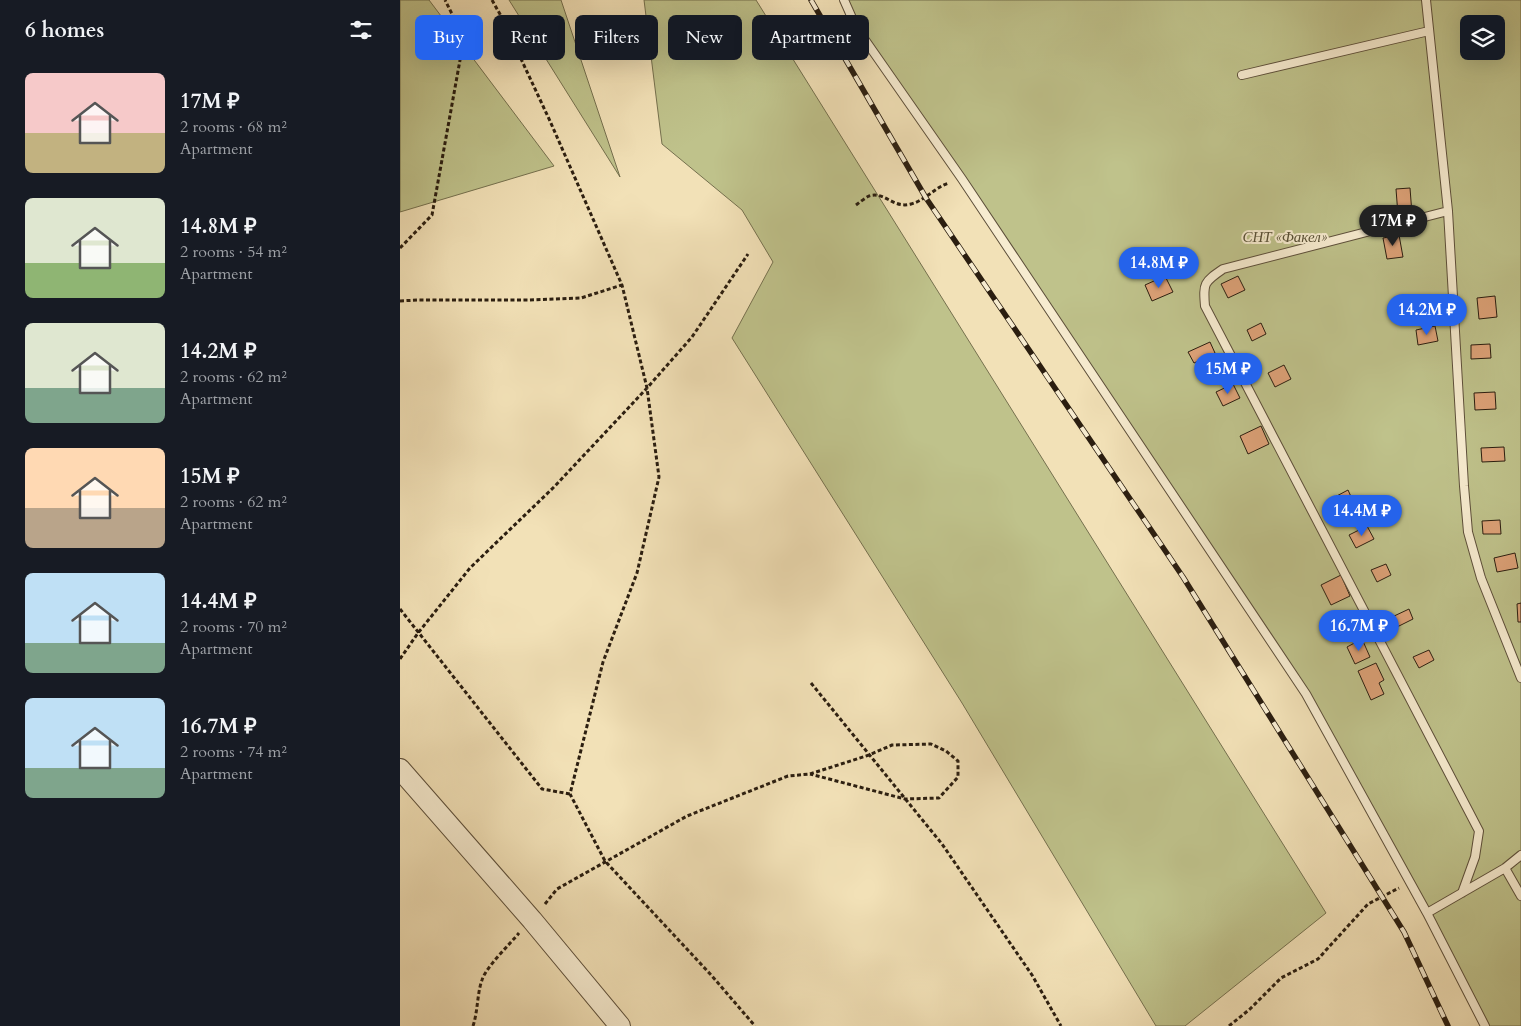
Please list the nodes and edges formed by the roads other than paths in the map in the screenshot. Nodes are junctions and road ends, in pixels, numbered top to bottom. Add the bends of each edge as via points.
1 (844, 0) edge
2 (1426, 0) edge
3 (1430, 31) junction
4 (1242, 75) dead end
5 (1448, 211) junction
6 (1521, 678) edge
7 (400, 769) edge
8 (1521, 855) edge
9 (1505, 868) junction
10 (1462, 893) junction
11 (1521, 896) edge
12 (1427, 913) junction
13 (620, 1026) edge
14 (1485, 1026) edge

1 - 12 lane via 856,27 962,179 1306,694
2 - 3 lane
3 - 4 lane
3 - 5 lane
5 - 6 lane via 1468,532 1481,578
5 - 10 lane via 1223,269 1210,278 1203,289 1205,306 1479,831 1475,857
7 - 13 street
8 - 9 lane
9 - 10 lane
9 - 11 lane
10 - 12 lane
12 - 14 lane

